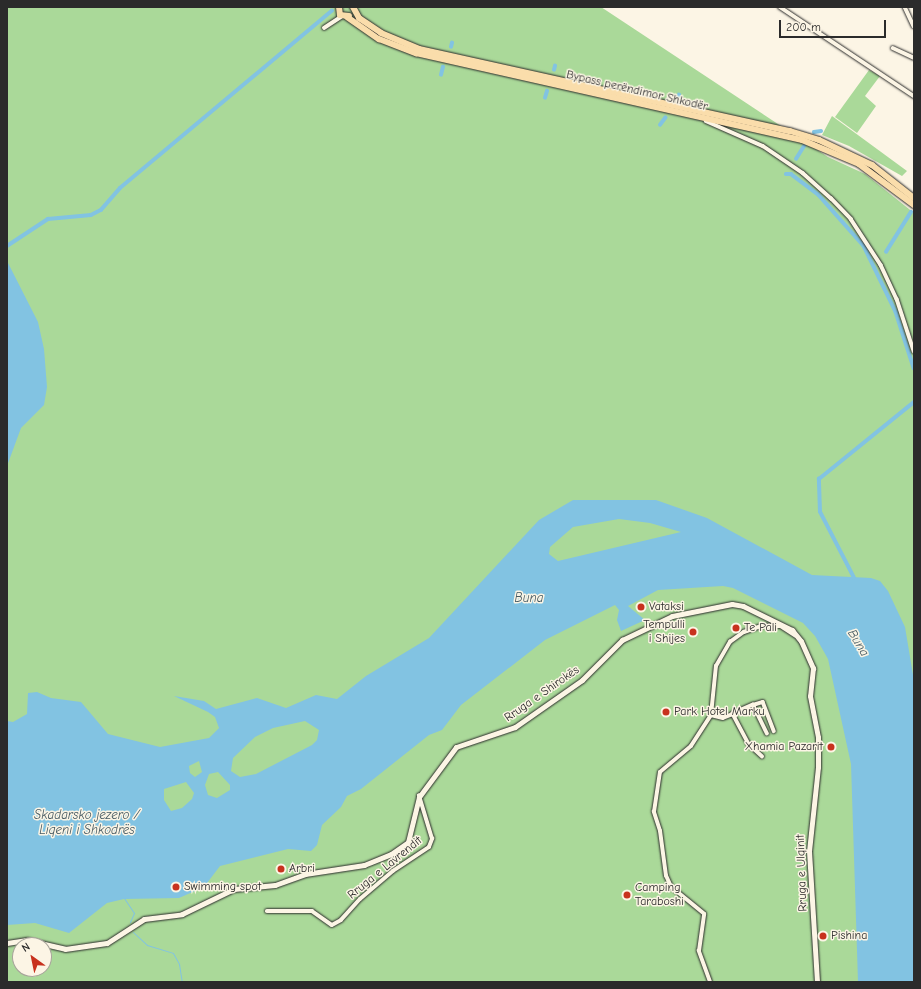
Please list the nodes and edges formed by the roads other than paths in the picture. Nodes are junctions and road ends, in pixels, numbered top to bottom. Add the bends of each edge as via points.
1 (780, 7) edge
2 (905, 7) edge
3 (338, 8) edge
4 (353, 8) edge
5 (345, 17) junction
6 (335, 18) junction
7 (914, 26) edge
8 (324, 28) dead end
9 (893, 48) dead end
10 (914, 58) edge
11 (914, 96) edge
12 (688, 114) junction
13 (914, 198) edge
14 (914, 205) edge
15 (914, 351) edge
16 (798, 636) junction
17 (753, 705) junction
18 (733, 714) junction
19 (712, 715) junction
20 (774, 731) dead end
21 (767, 734) dead end
22 (818, 740) joint
23 (762, 756) dead end
24 (419, 796) junction
25 (267, 911) dead end
26 (7, 943) edge
27 (710, 982) edge
28 (817, 982) edge

1 - 11 street
2 - 7 street
3 - 5 highway, Bypass perëndimor Shkodër
3 - 6 street
4 - 5 highway, Bypass perëndimor Shkodër
4 - 13 highway, Bypass perëndimor Shkodër via 381,33 420,48 814,138 872,165
5 - 6 street
5 - 12 highway, Bypass perëndimor Shkodër via 379,39 416,53
6 - 8 street
9 - 10 street
12 - 14 highway, Bypass perëndimor Shkodër via 786,135 824,148 876,174
12 - 15 street via 763,146 803,173 831,198 850,219 881,265 899,306
16 - 19 street via 778,626 761,626 744,632 730,642 716,666
16 - 22 main road, Rruga e Shirokës via 813,668 810,696
16 - 24 main road, Rruga e Shirokës via 784,625 736,605 711,606 670,617 619,642 582,680 515,727 456,747
17 - 18 street
17 - 20 street via 763,702
17 - 21 street
18 - 19 street via 723,718
18 - 23 street via 749,744
19 - 27 street via 691,746 662,768 654,812 668,883 704,914 698,951
22 - 28 main road, Rruga e Ulqinit via 809,851
24 - 25 street, Rruga e Lavrendit via 432,839 429,847 393,871 360,899 341,920 332,925 312,911
24 - 26 main road, Rruga e Shirokës via 408,842 396,852 370,863 305,874 276,885 234,890 182,914 144,919 107,943 70,949 27,940

